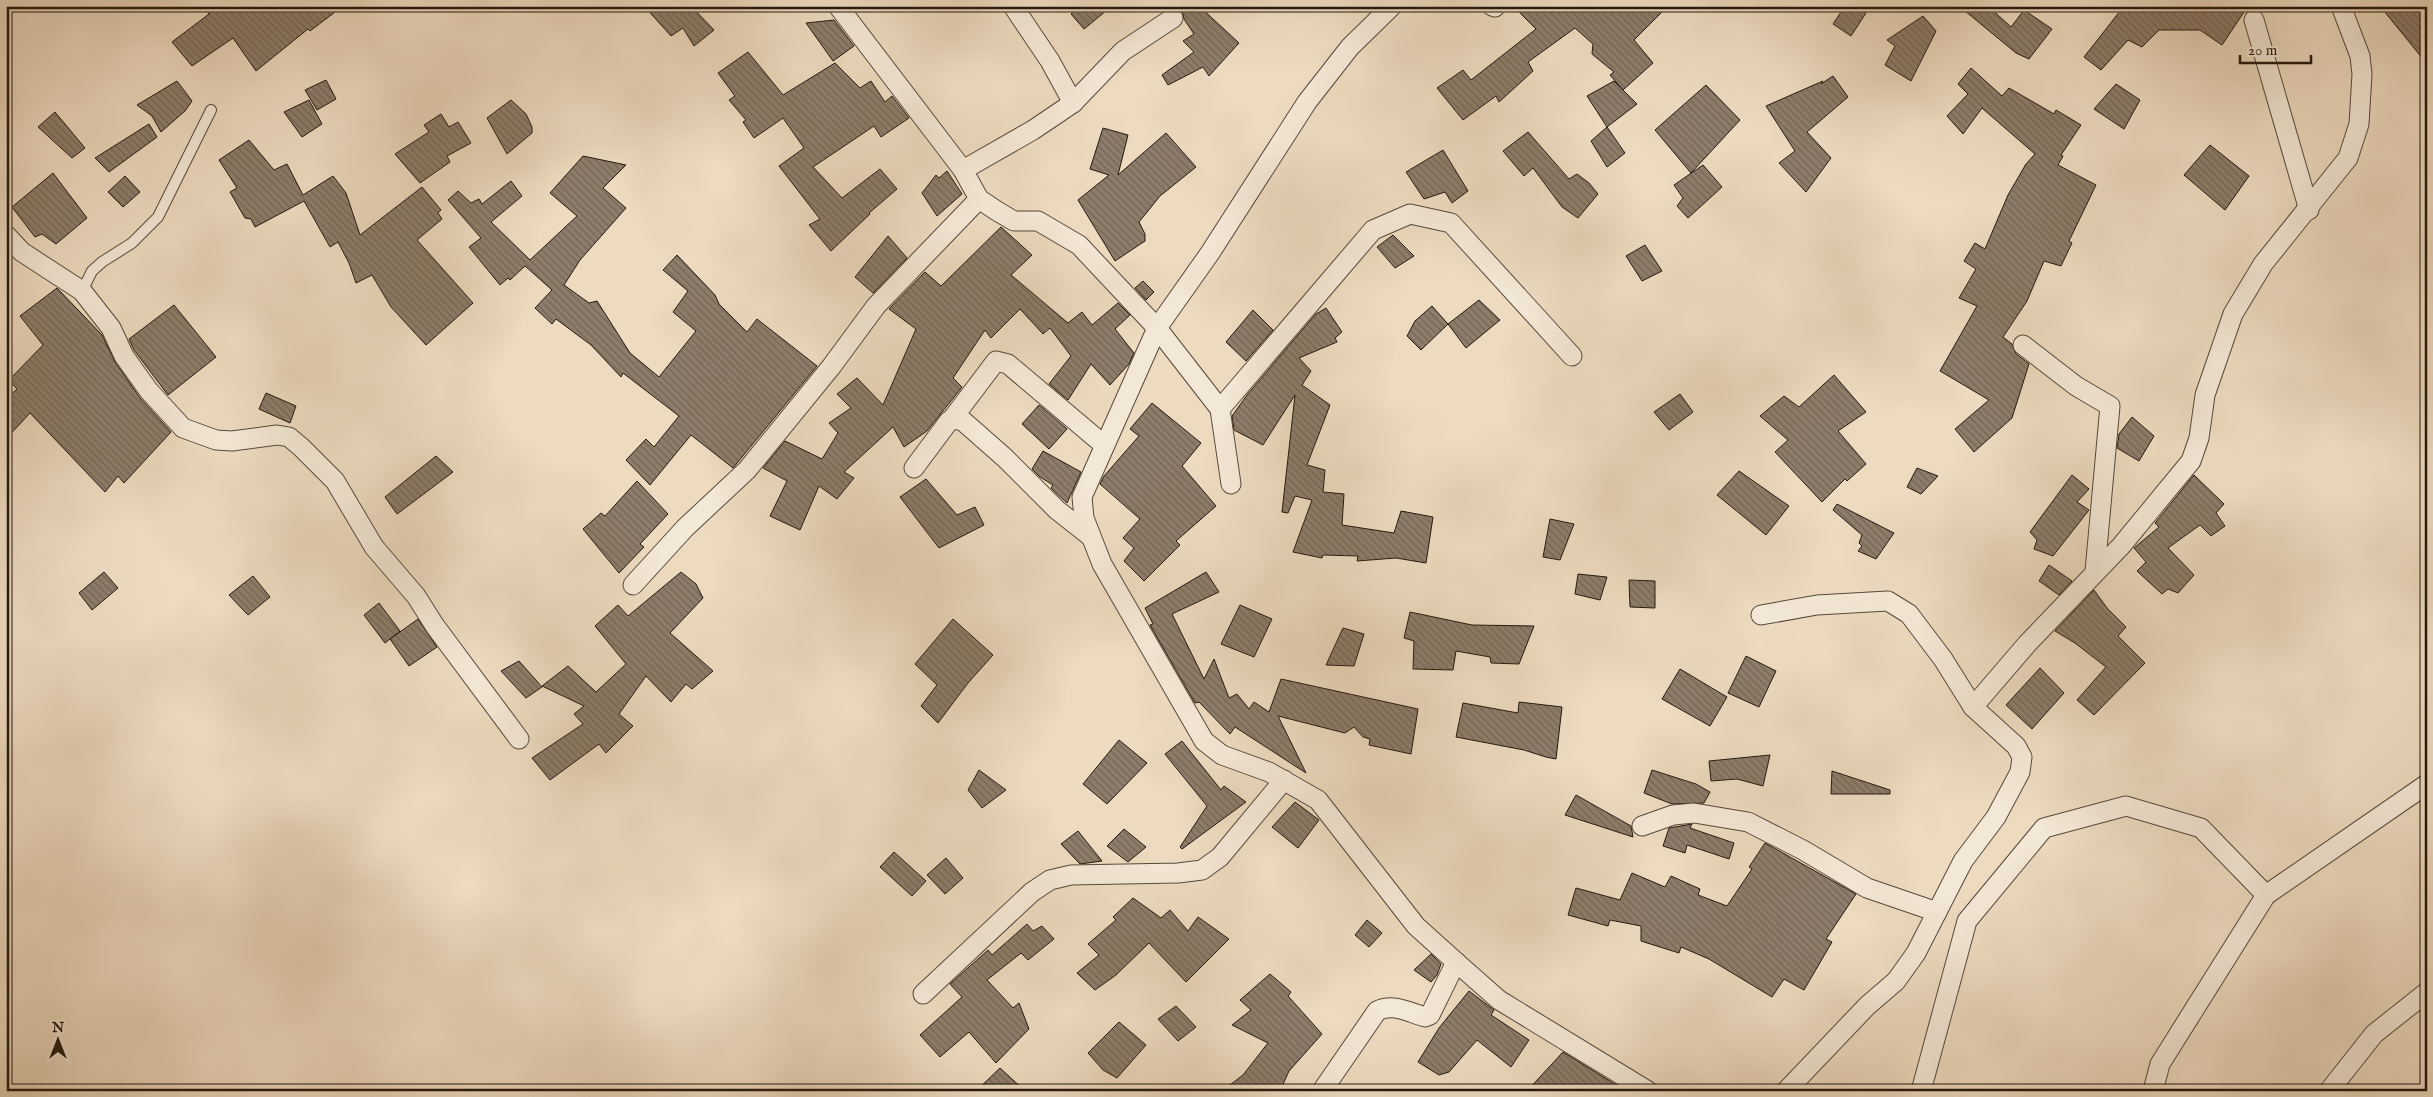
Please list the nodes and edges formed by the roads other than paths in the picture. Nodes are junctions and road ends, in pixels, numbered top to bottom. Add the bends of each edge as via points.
1 (838, 6) edge
2 (1013, 6) edge
3 (1392, 6) edge
4 (2341, 6) edge
5 (1173, 18) dead end
6 (2254, 20) dead end
7 (1073, 103) junction
8 (211, 110) dead end
9 (963, 170) junction
10 (979, 200) junction
11 (2309, 210) junction
12 (6, 235) edge
13 (82, 291) junction
14 (1157, 328) junction
15 (2023, 345) dead end
16 (1572, 356) dead end
17 (1220, 409) junction
18 (952, 420) junction
19 (1104, 445) junction
20 (914, 468) dead end
21 (1231, 484) dead end
22 (1090, 536) junction
23 (2095, 571) junction
24 (633, 585) dead end
25 (1762, 615) dead end
26 (1973, 707) junction
27 (519, 739) dead end
28 (1284, 780) junction
29 (2427, 784) edge
30 (1642, 826) dead end
31 (2266, 895) junction
32 (1936, 912) junction
33 (1456, 962) junction
34 (2427, 992) edge
35 (923, 994) dead end
36 (1322, 1091) edge
37 (1648, 1091) edge
38 (1786, 1091) edge
39 (1921, 1091) edge
40 (2153, 1091) edge
41 (2329, 1091) edge

1 - 9 street
2 - 7 street via 1050,61
3 - 14 street via 1350,47 1306,102 1210,253
4 - 11 street via 2360,56 2359,124 2348,158
5 - 7 street via 1123,51
6 - 11 street
7 - 9 street
8 - 13 lane via 158,217 132,243 92,271
9 - 10 street
10 - 14 street via 1014,221 1038,221 1080,245
10 - 24 street via 876,306 747,470
11 - 23 street via 2263,264 2233,314 2205,395 2199,438 2191,461
12 - 13 street via 22,252
13 - 27 street via 111,328 124,356 149,391 183,428 216,440 277,435 289,438 334,481 374,547 416,596
14 - 17 street
14 - 19 street
15 - 23 street via 2076,386 2110,406
16 - 17 street via 1451,223 1410,214 1372,230
17 - 21 street
18 - 19 street via 996,361 1008,364
18 - 20 street
18 - 22 street via 963,421 1056,510
19 - 22 street via 1082,497
22 - 28 street via 1102,564 1204,741 1222,756
23 - 26 street
25 - 26 street via 1817,604 1888,601 1909,614
26 - 32 street via 2016,746 2022,757 2020,772 1996,817 1962,861
28 - 33 street via 1318,800 1416,926
28 - 35 street via 1220,857 1202,870 1071,875 1050,880 1032,892
29 - 31 street
30 - 32 street via 1673,815 1694,814 1748,822 1867,888
31 - 39 street via 2200,828 2126,806 2044,828 1967,921
31 - 40 street via 2160,1064
32 - 38 street via 1916,954 1896,980
33 - 36 street via 1430,1015 1424,1017 1386,1007 1377,1012
33 - 37 street via 1499,1000
34 - 41 street via 2374,1034

